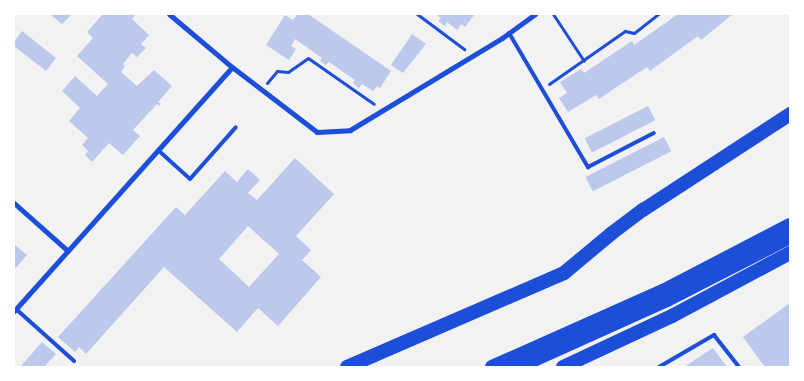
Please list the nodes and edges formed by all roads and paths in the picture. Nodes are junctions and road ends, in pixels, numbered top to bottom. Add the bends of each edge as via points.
1 (169, 14) edge
2 (417, 14) edge
3 (535, 14) edge
4 (553, 14) edge
5 (658, 14) edge
6 (509, 33) junction
7 (473, 55) junction
8 (584, 61) junction
9 (232, 67) junction
10 (542, 88) junction
11 (262, 90) junction
12 (383, 110) junction
13 (790, 114) edge
14 (236, 127) dead end
15 (654, 133) dead end
16 (158, 150) junction
17 (14, 203) edge
18 (790, 224) edge
19 (790, 237) edge
20 (68, 251) junction
21 (790, 253) edge
22 (665, 296) junction
23 (15, 310) edge
24 (74, 361) dead end
25 (347, 367) edge
26 (492, 367) edge
27 (518, 367) edge
28 (564, 367) edge
29 (659, 367) edge
30 (739, 367) edge

1 - 9 street
2 - 7 path
3 - 6 street
4 - 8 path
5 - 8 path via 634,33 626,31
6 - 7 street
6 - 10 lane
7 - 12 street
8 - 10 path
9 - 11 street
9 - 16 street
10 - 15 lane via 588,166
11 - 12 street via 317,132 350,130
11 - 12 path via 277,71 288,72 308,58
13 - 25 highway via 642,210 564,273
14 - 16 lane via 190,179
16 - 20 street
17 - 20 street
18 - 22 highway
19 - 22 highway
20 - 23 street
21 - 28 highway via 672,316
22 - 26 highway
22 - 27 highway
23 - 24 lane
29 - 30 lane via 714,335

